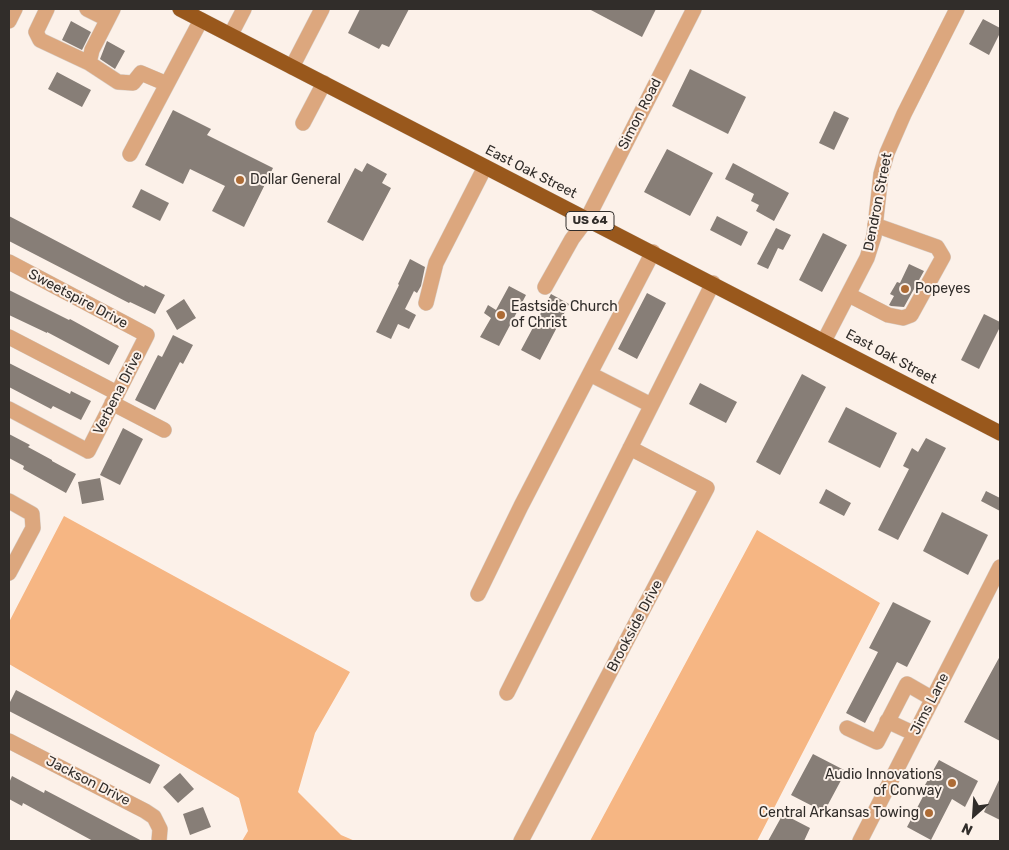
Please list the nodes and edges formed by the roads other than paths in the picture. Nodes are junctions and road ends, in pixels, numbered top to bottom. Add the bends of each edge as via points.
1 (15, 9) edge
2 (48, 9) edge
3 (87, 9) edge
4 (180, 9) edge
5 (244, 9) edge
6 (322, 9) edge
7 (694, 9) edge
8 (957, 9) edge
9 (110, 14) edge
10 (201, 20) junction
11 (9, 21) edge
12 (231, 34) junction
13 (90, 63) junction
14 (292, 67) junction
15 (324, 83) junction
16 (167, 84) junction
17 (303, 123) dead end
18 (130, 154) dead end
19 (485, 167) junction
20 (587, 219) junction
21 (875, 225) junction
22 (653, 252) junction
23 (9, 262) edge
24 (713, 283) junction
25 (545, 287) dead end
26 (849, 295) junction
27 (426, 303) dead end
28 (147, 335) joint
29 (9, 337) edge
30 (824, 341) junction
31 (590, 374) junction
32 (115, 398) junction
33 (651, 405) junction
34 (9, 409) edge
35 (164, 430) dead end
36 (1000, 433) edge
37 (630, 448) junction
38 (9, 501) edge
39 (1000, 567) edge
40 (9, 573) edge
41 (996, 587) edge
42 (478, 594) dead end
43 (507, 693) dead end
44 (933, 698) junction
45 (887, 722) junction
46 (847, 728) dead end
47 (915, 734) junction
48 (9, 741) edge
49 (159, 835) edge
50 (522, 841) edge
51 (860, 841) edge

1 - 11 street
2 - 13 street via 36,32 40,40
3 - 9 street
4 - 10 highway, East Oak Street / US 64
5 - 12 street
6 - 14 street
7 - 20 street, Simon Road
8 - 21 street, Dendron Street via 887,153
9 - 13 street via 92,50
10 - 12 highway, East Oak Street / US 64
10 - 16 street
12 - 14 highway, East Oak Street / US 64
13 - 16 street via 118,82 133,83 141,73
14 - 15 highway, East Oak Street / US 64
15 - 17 street
15 - 19 highway, East Oak Street / US 64
16 - 18 street
19 - 20 highway, East Oak Street / US 64
19 - 27 street via 436,263
20 - 22 highway, East Oak Street / US 64
20 - 25 street, Simon Road
21 - 26 street, Dendron Street via 867,258
21 - 26 street via 937,247 943,258 911,315 904,318 888,315
22 - 24 highway, East Oak Street / US 64
22 - 31 street
23 - 28 street, Sweetspire Drive
24 - 30 highway, East Oak Street / US 64
24 - 33 street
26 - 30 street, Dendron Street
28 - 32 street, Verbena Drive
29 - 32 street
30 - 36 highway, East Oak Street / US 64
31 - 33 street
31 - 42 street
32 - 34 street, Verbena Drive via 88,450
32 - 35 street
33 - 37 street
37 - 43 street
37 - 50 street, Brookside Drive via 707,488
38 - 40 street via 32,514 33,528
39 - 41 street, Jims Lane
41 - 44 street, Jims Lane
44 - 45 street via 906,684
44 - 47 street, Jims Lane
45 - 46 street via 877,742
45 - 47 street
47 - 51 street, Jims Lane
48 - 49 street, Jackson Drive via 145,810 154,816

